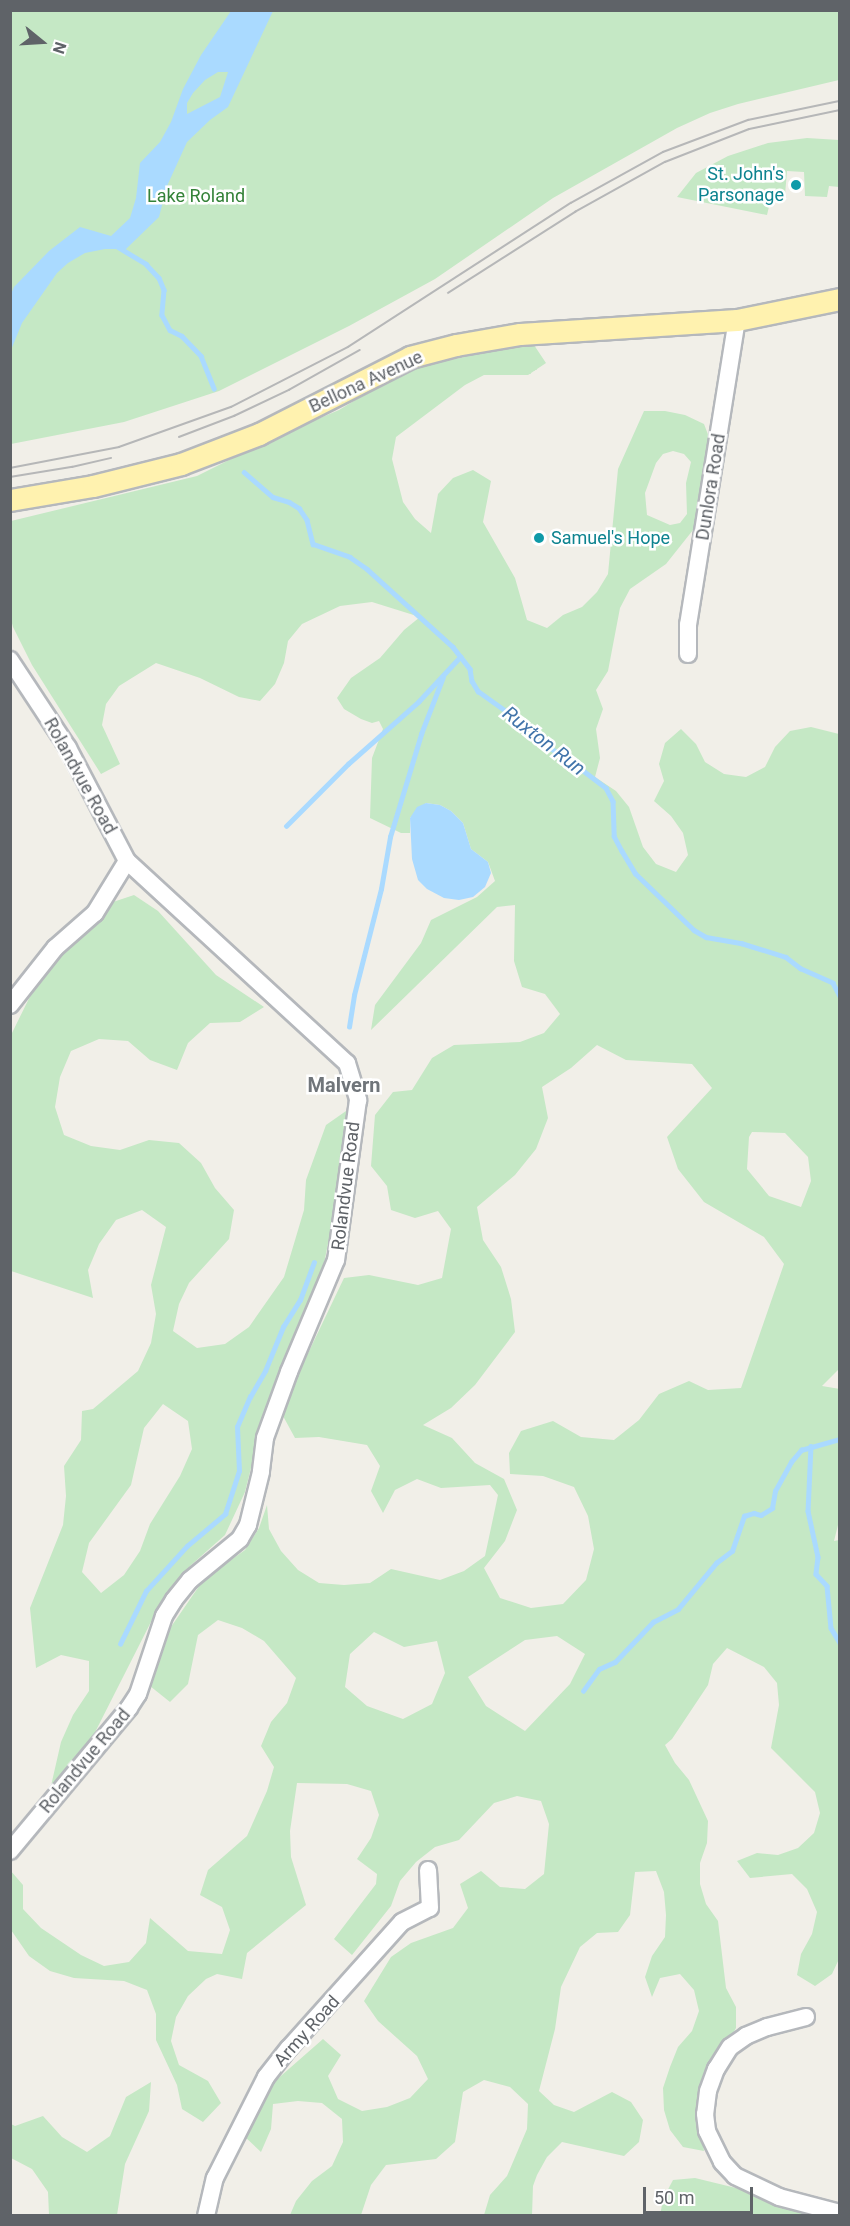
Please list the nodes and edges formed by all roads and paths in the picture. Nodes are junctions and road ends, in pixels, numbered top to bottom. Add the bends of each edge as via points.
1 (840, 298) edge
2 (737, 320) junction
3 (10, 500) edge
4 (688, 654) dead end
5 (10, 660) edge
6 (127, 861) junction
7 (10, 1005) edge
8 (10, 1851) edge
9 (428, 1870) dead end
10 (806, 2017) dead end
11 (840, 2213) edge
12 (206, 2216) edge

1 - 2 main road, Bellona Avenue
2 - 3 main road, Bellona Avenue via 520,334 456,345 410,357 259,434 181,464 93,486
2 - 4 street, Dunlora Road via 688,625
5 - 6 street, Rolandvue Road via 68,748
6 - 7 street via 95,913 55,948
6 - 8 street, Rolandvue Road via 347,1063 358,1100 336,1260 265,1438 248,1525 240,1539 190,1580 174,1600 164,1616 138,1694 129,1708
9 - 12 street, Army Road via 430,1908 402,1922 266,2077 215,2178
10 - 11 street via 767,2027 730,2047 708,2091 707,2131 722,2162 735,2176 779,2197

